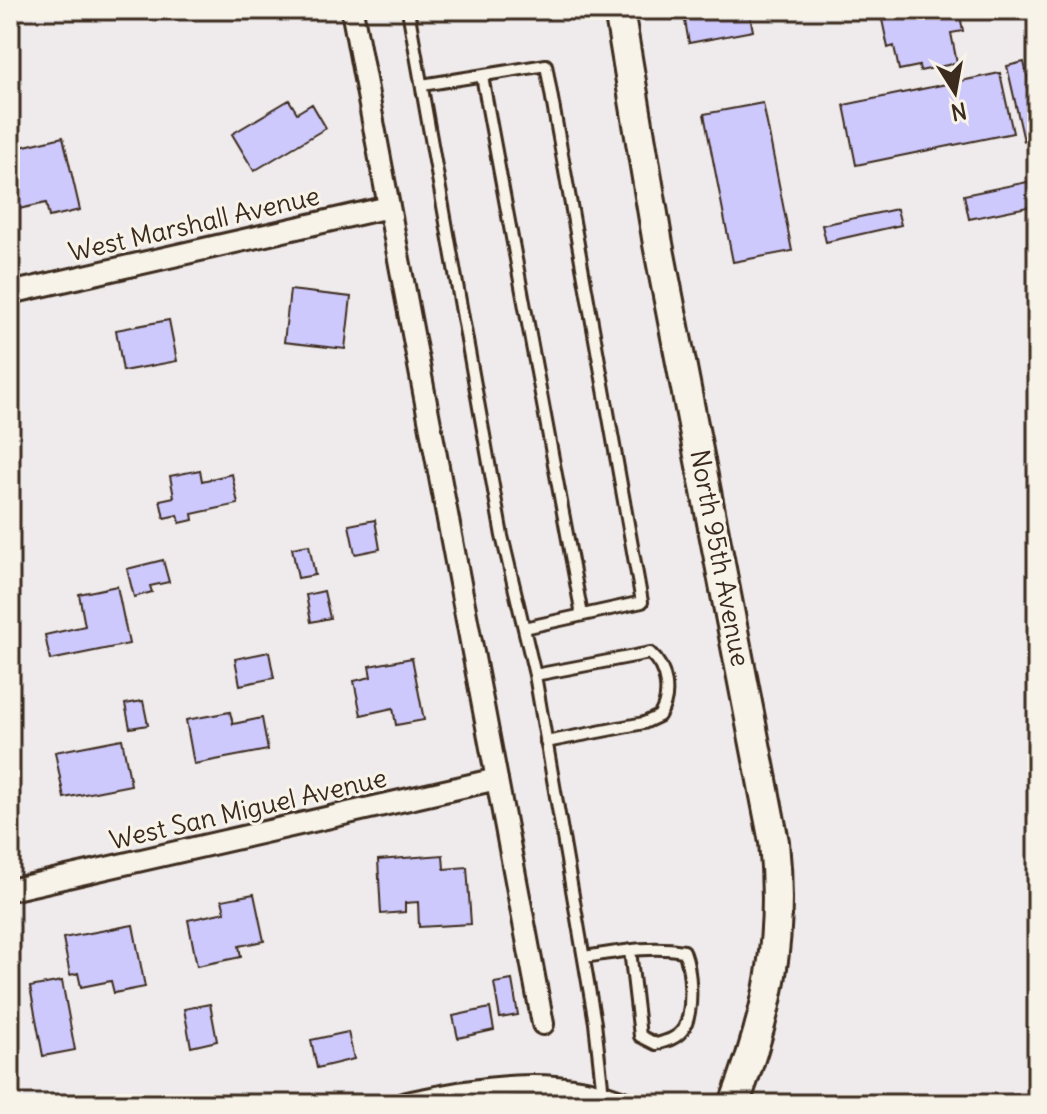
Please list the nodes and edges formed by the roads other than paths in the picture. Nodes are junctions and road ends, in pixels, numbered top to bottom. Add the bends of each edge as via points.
1 (352, 10) edge
2 (408, 10) edge
3 (619, 10) edge
4 (482, 76) junction
5 (422, 85) junction
6 (389, 207) junction
7 (10, 293) edge
8 (582, 615) junction
9 (524, 628) junction
10 (535, 675) junction
11 (546, 742) junction
12 (497, 779) junction
13 (10, 890) edge
14 (630, 950) junction
15 (584, 957) junction
16 (543, 1024) dead end
17 (603, 1095) junction
18 (403, 1104) edge
19 (628, 1104) edge
20 (734, 1104) edge

1 - 6 street
2 - 5 lane
3 - 20 street, North 95th Avenue via 658,244 774,842 778,917 773,963 758,1037
4 - 5 lane
4 - 8 lane
4 - 8 lane via 546,65 642,602
5 - 9 lane via 502,536
6 - 7 street, West Marshall Avenue
6 - 12 street
8 - 9 lane
9 - 10 lane
10 - 11 lane
10 - 11 lane via 650,653 666,682 659,716
11 - 15 lane
12 - 13 street, West San Miguel Avenue
12 - 16 street
14 - 14 lane via 684,951 691,967 688,1016 683,1031 671,1040 656,1044 640,1036
14 - 15 lane
15 - 17 lane
17 - 18 street via 544,1085 471,1090
17 - 19 street

